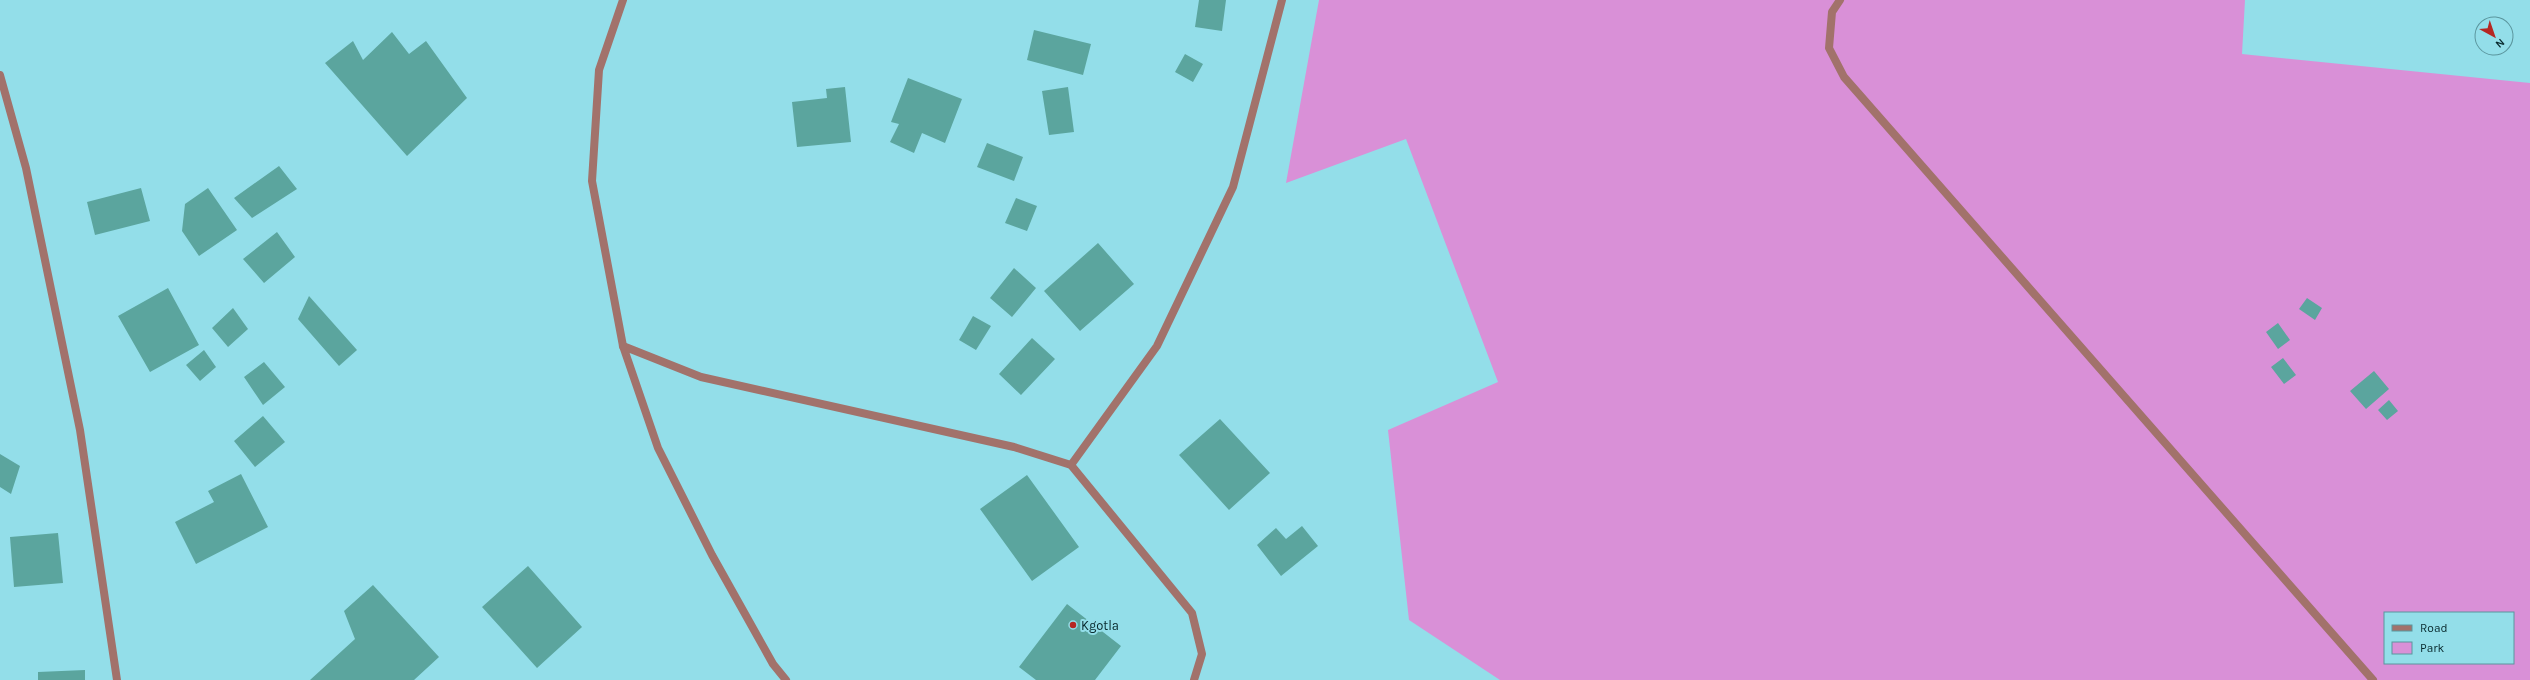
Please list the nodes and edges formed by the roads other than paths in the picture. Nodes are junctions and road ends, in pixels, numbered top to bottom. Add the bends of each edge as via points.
1 (623, 0) edge
2 (1282, 0) edge
3 (1840, 0) edge
4 (0, 75) edge
5 (623, 346) junction
6 (1071, 465) junction
7 (117, 680) edge
8 (786, 680) edge
9 (1194, 680) edge
10 (2373, 680) edge

1 - 5 street via 599,70 592,181
2 - 6 street via 1233,188 1157,346
3 - 10 street via 1832,12 1829,48 1844,77
4 - 7 street via 26,168 80,430
5 - 6 street via 701,377 1014,447
5 - 8 street via 658,448 712,555 773,664
6 - 9 street via 1192,613 1202,654

